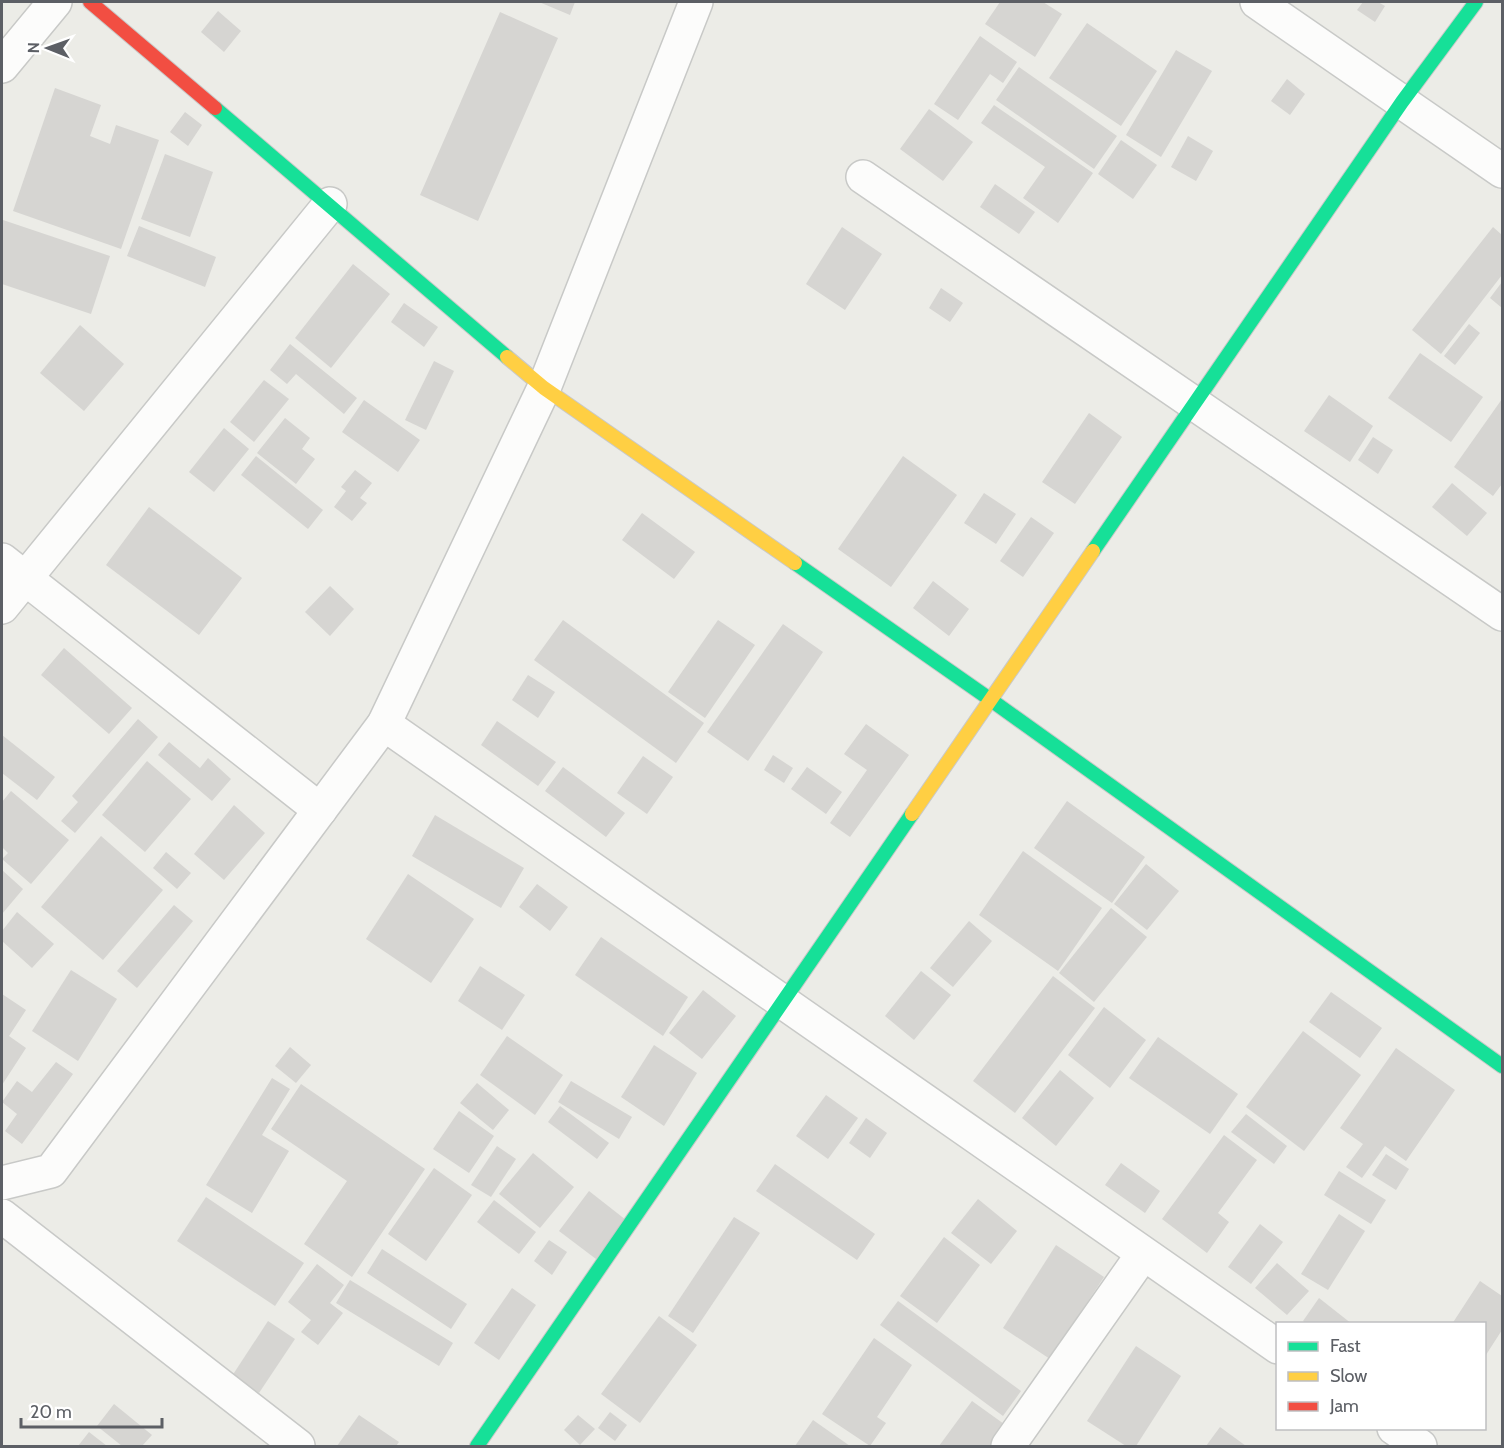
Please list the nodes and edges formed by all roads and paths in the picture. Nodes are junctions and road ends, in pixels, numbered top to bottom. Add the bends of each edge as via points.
1 (55, 2) edge
2 (90, 2) edge
3 (696, 2) edge
4 (1257, 2) edge
5 (1476, 2) edge
6 (2, 66) edge
7 (1402, 102) junction
8 (1503, 171) edge
9 (863, 177) dead end
10 (330, 204) junction
11 (544, 388) junction
12 (1195, 404) junction
13 (13, 569) edge
14 (2, 607) edge
15 (1503, 614) edge
16 (991, 700) junction
17 (384, 724) junction
18 (320, 810) junction
19 (783, 1003) junction
20 (1503, 1066) edge
21 (2, 1183) edge
22 (2, 1216) edge
23 (1143, 1254) junction
24 (1276, 1346) edge
25 (1397, 1430) edge
26 (297, 1446) edge
27 (477, 1446) edge
28 (1008, 1446) edge
29 (1420, 1446) edge

1 - 6 street
2 - 10 street
3 - 11 street
4 - 7 street
5 - 7 street
7 - 8 street
7 - 12 street
9 - 12 street
10 - 11 street
10 - 13 street
11 - 16 street
11 - 17 street
12 - 15 street
12 - 16 street
13 - 14 street
13 - 18 street
16 - 19 street
16 - 20 street
17 - 18 street
17 - 19 street
18 - 21 street via 51,1171
19 - 23 street
19 - 27 street
22 - 26 street
23 - 24 street
23 - 28 street
25 - 29 street

